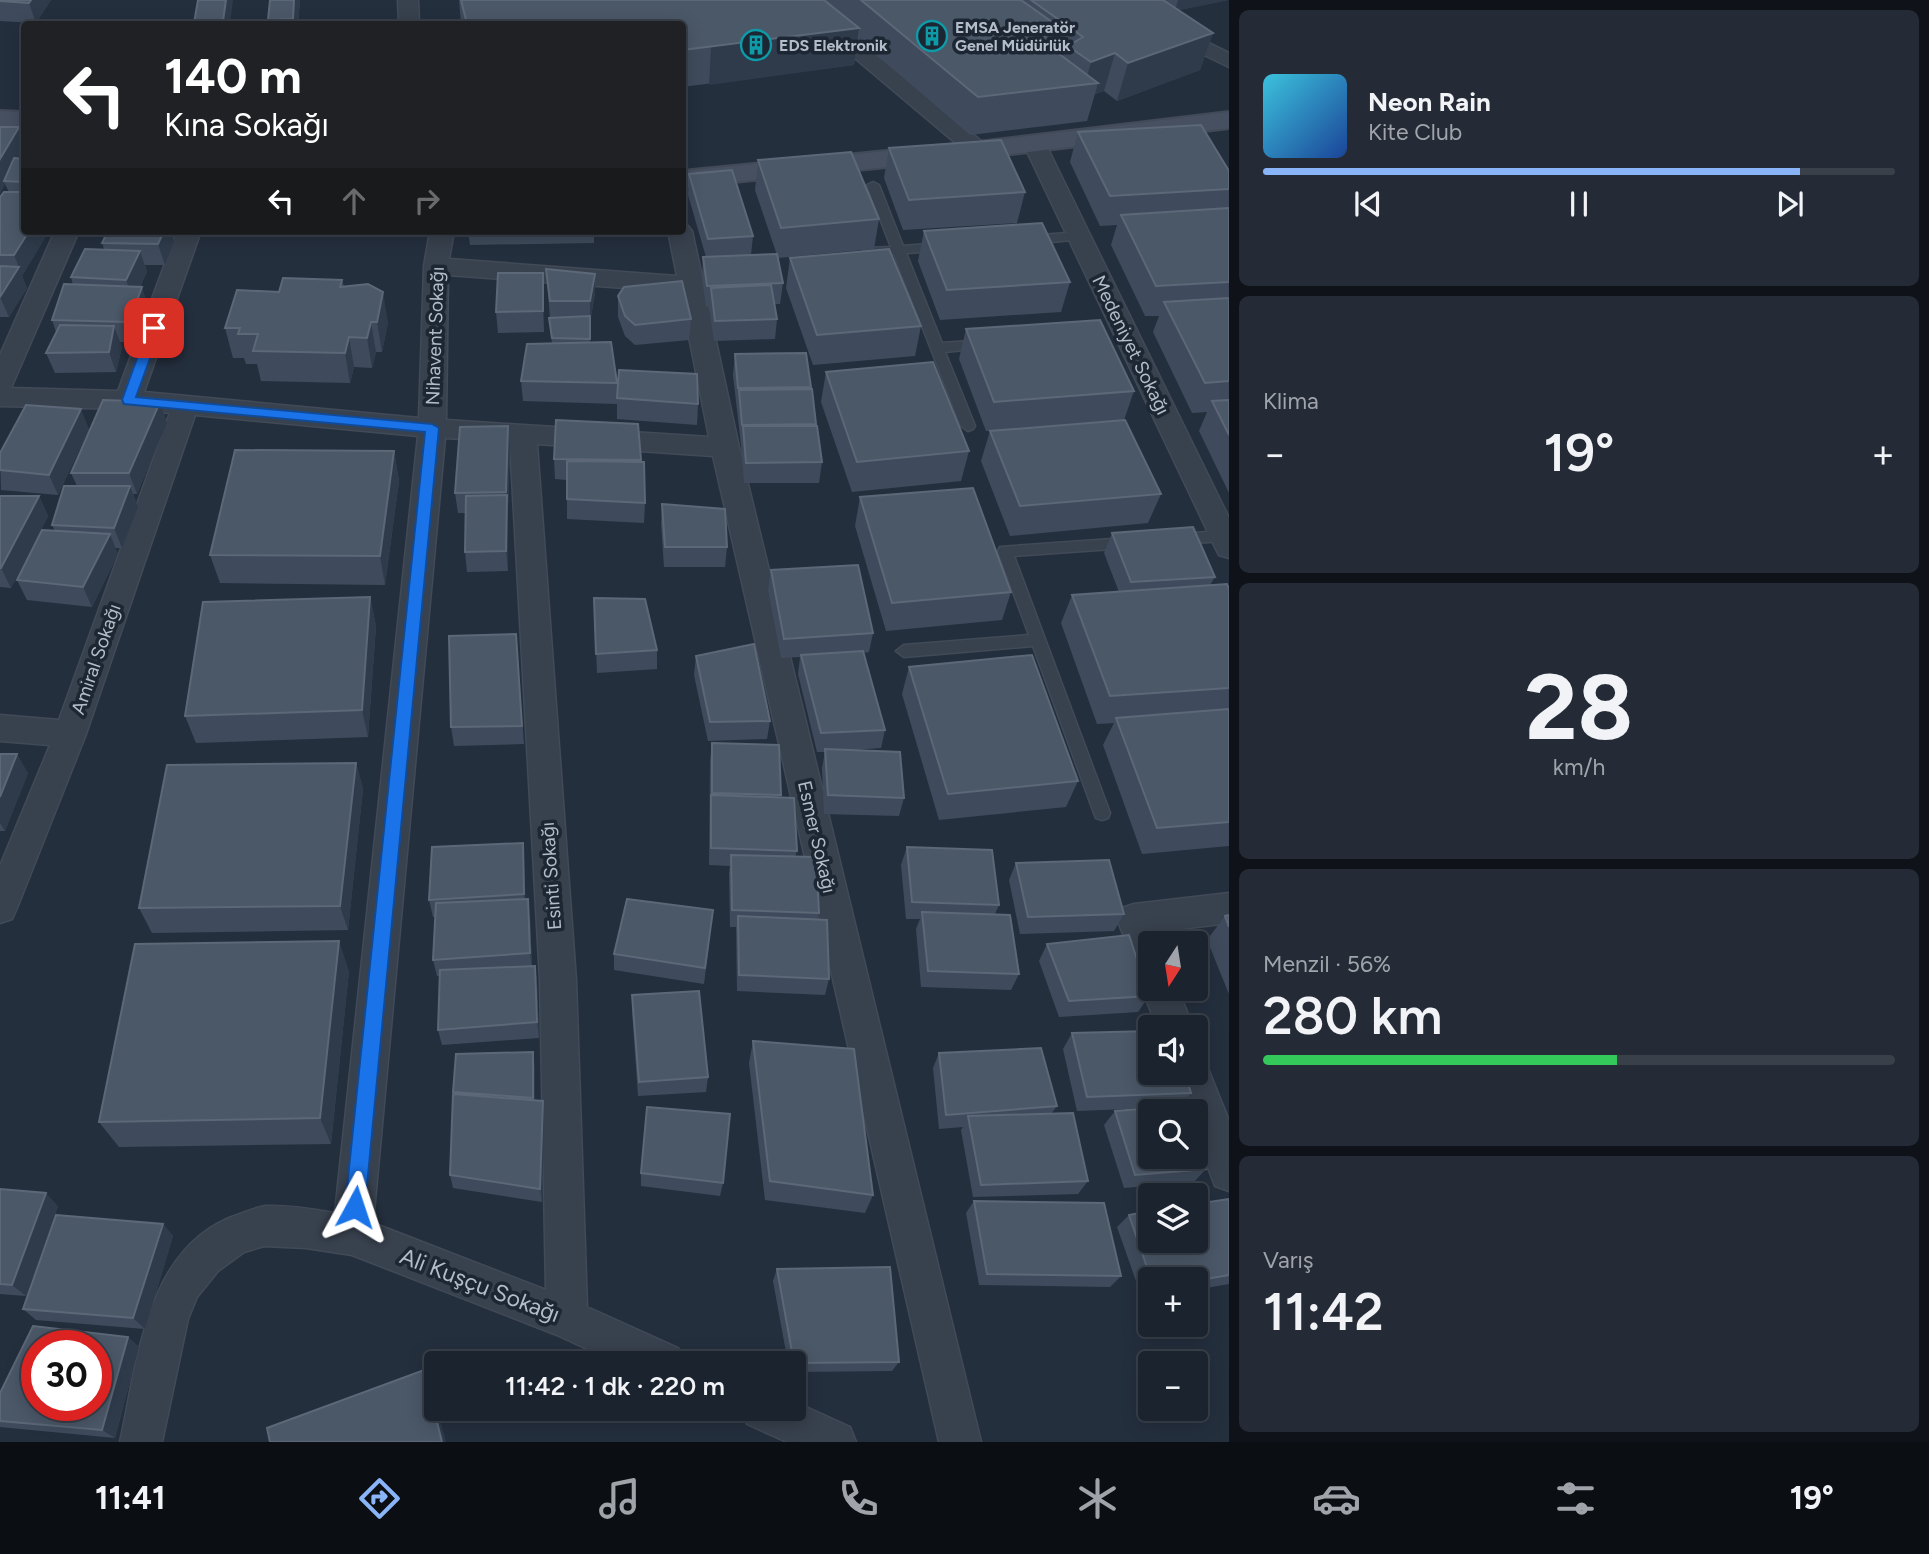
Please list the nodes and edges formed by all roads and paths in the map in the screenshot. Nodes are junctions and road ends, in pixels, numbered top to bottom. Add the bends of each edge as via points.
1 (408, 0) edge
2 (796, 0) edge
3 (1125, 0) edge
4 (410, 21) edge
5 (1229, 61) edge
6 (0, 119) edge
7 (21, 120) edge
8 (1229, 120) edge
9 (1034, 143) junction
10 (978, 150) junction
11 (686, 179) edge
12 (873, 185) dead end
13 (65, 235) edge
14 (188, 235) edge
15 (441, 235) edge
16 (681, 235) edge
17 (1079, 236) junction
18 (1009, 241) edge
19 (954, 246) edge
20 (898, 250) junction
21 (856, 253) edge
22 (436, 266) junction
23 (690, 285) junction
24 (1003, 342) edge
25 (937, 348) junction
26 (0, 385) edge
27 (0, 397) edge
28 (128, 400) junction
29 (185, 407) junction
30 (968, 426) dead end
31 (432, 428) junction
32 (523, 434) junction
33 (725, 447) junction
34 (1226, 541) edge
35 (1038, 640) junction
36 (904, 651) dead end
37 (0, 728) edge
38 (70, 734) junction
39 (1102, 813) dead end
40 (0, 908) edge
41 (1229, 908) edge
42 (1139, 931) edge
43 (1196, 1085) edge
44 (1229, 1172) edge
45 (352, 1235) junction
46 (566, 1319) junction
47 (637, 1351) edge
48 (789, 1421) edge
49 (141, 1442) edge
50 (835, 1442) edge
51 (960, 1442) edge

1 - 4 street
2 - 10 street
3 - 5 street via 1149,21
6 - 7 main road
8 - 9 main road via 1196,128
9 - 10 main road
9 - 17 street, Medeniyet Sokağı
10 - 11 main road
12 - 20 lane
13 - 26 street
14 - 28 street
15 - 22 street, Nihavent Sokağı
16 - 23 street, Esmer Sokağı
17 - 18 lane
17 - 34 street, Medeniyet Sokağı
19 - 20 lane
20 - 21 lane
20 - 25 lane
22 - 23 street
22 - 31 street, Nihavent Sokağı
23 - 33 street, Esmer Sokağı
24 - 25 lane
25 - 30 lane via 940,373
27 - 28 street
28 - 29 street
29 - 31 street
29 - 38 street, Amiral Sokağı
31 - 32 street
31 - 45 street, Nihavent Sokağı
32 - 33 street
32 - 46 street, Esinti Sokağı via 558,980
33 - 51 street, Esmer Sokağı
34 - 35 lane via 1005,551
35 - 36 lane
35 - 39 lane
37 - 38 street
38 - 40 street, Amiral Sokağı
41 - 42 street via 1134,919
43 - 44 street
45 - 46 street, Ali Kuşçu Sokağı
45 - 49 street, Ali Kuşçu Sokağı via 264,1226 233,1236 204,1257 183,1283 168,1319
46 - 47 street, Ali Kuşçu Sokağı
48 - 50 street

